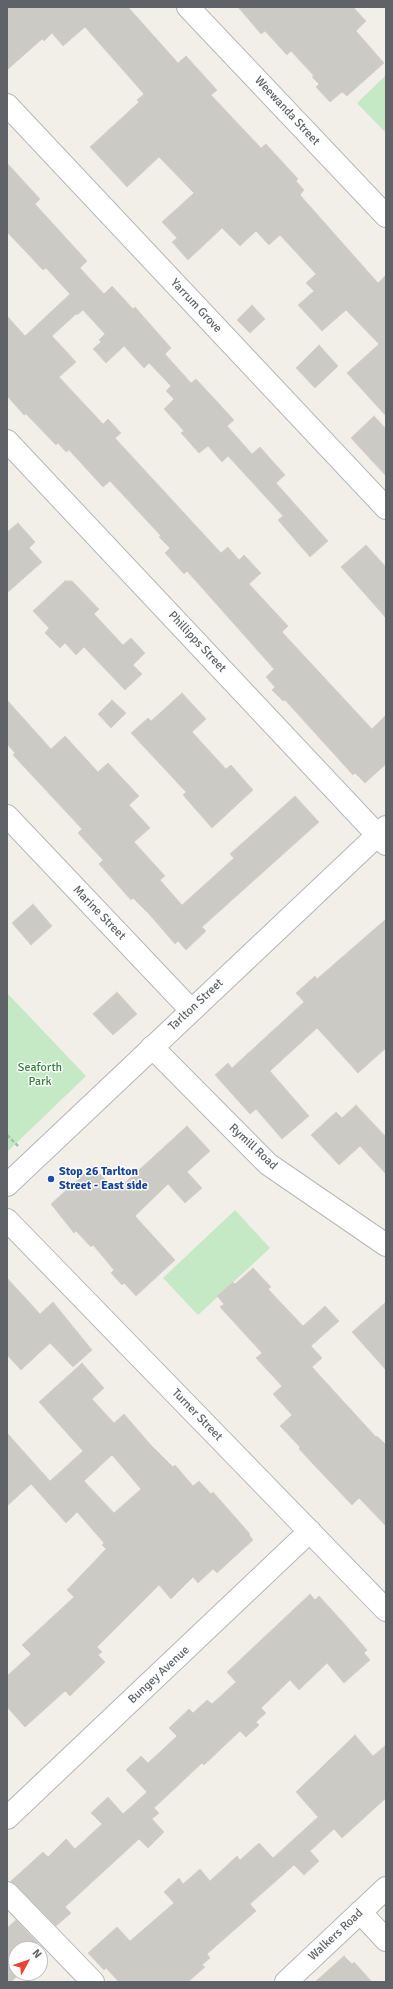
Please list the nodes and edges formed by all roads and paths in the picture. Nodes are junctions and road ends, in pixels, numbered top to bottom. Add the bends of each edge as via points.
1 (200, 11) edge
2 (7, 104) edge
3 (386, 216) edge
4 (7, 442) edge
5 (386, 508) edge
6 (7, 816) edge
7 (383, 835) edge
8 (191, 1010) junction
9 (152, 1048) junction
10 (7, 1185) edge
11 (7, 1220) edge
12 (386, 1245) edge
13 (310, 1531) junction
14 (386, 1610) edge
15 (7, 1818) edge
16 (386, 1888) edge
17 (7, 1893) edge
18 (360, 1912) junction
19 (386, 1940) edge
20 (94, 1982) edge
21 (286, 1982) edge

1 - 3 street, Weewanda Street
2 - 5 street, Yarrum Grove
4 - 7 street, Phillipps Street
6 - 8 street, Marine Street
7 - 8 street, Tarlton Street
8 - 9 street, Tarlton Street
9 - 10 street, Tarlton Street
9 - 12 street, Rymill Road via 268,1164
11 - 13 street, Turner Street
13 - 14 street, Turner Street
13 - 15 street, Bungey Avenue
16 - 18 street, Walkers Road
17 - 20 street
18 - 19 street
18 - 21 street, Walkers Road

